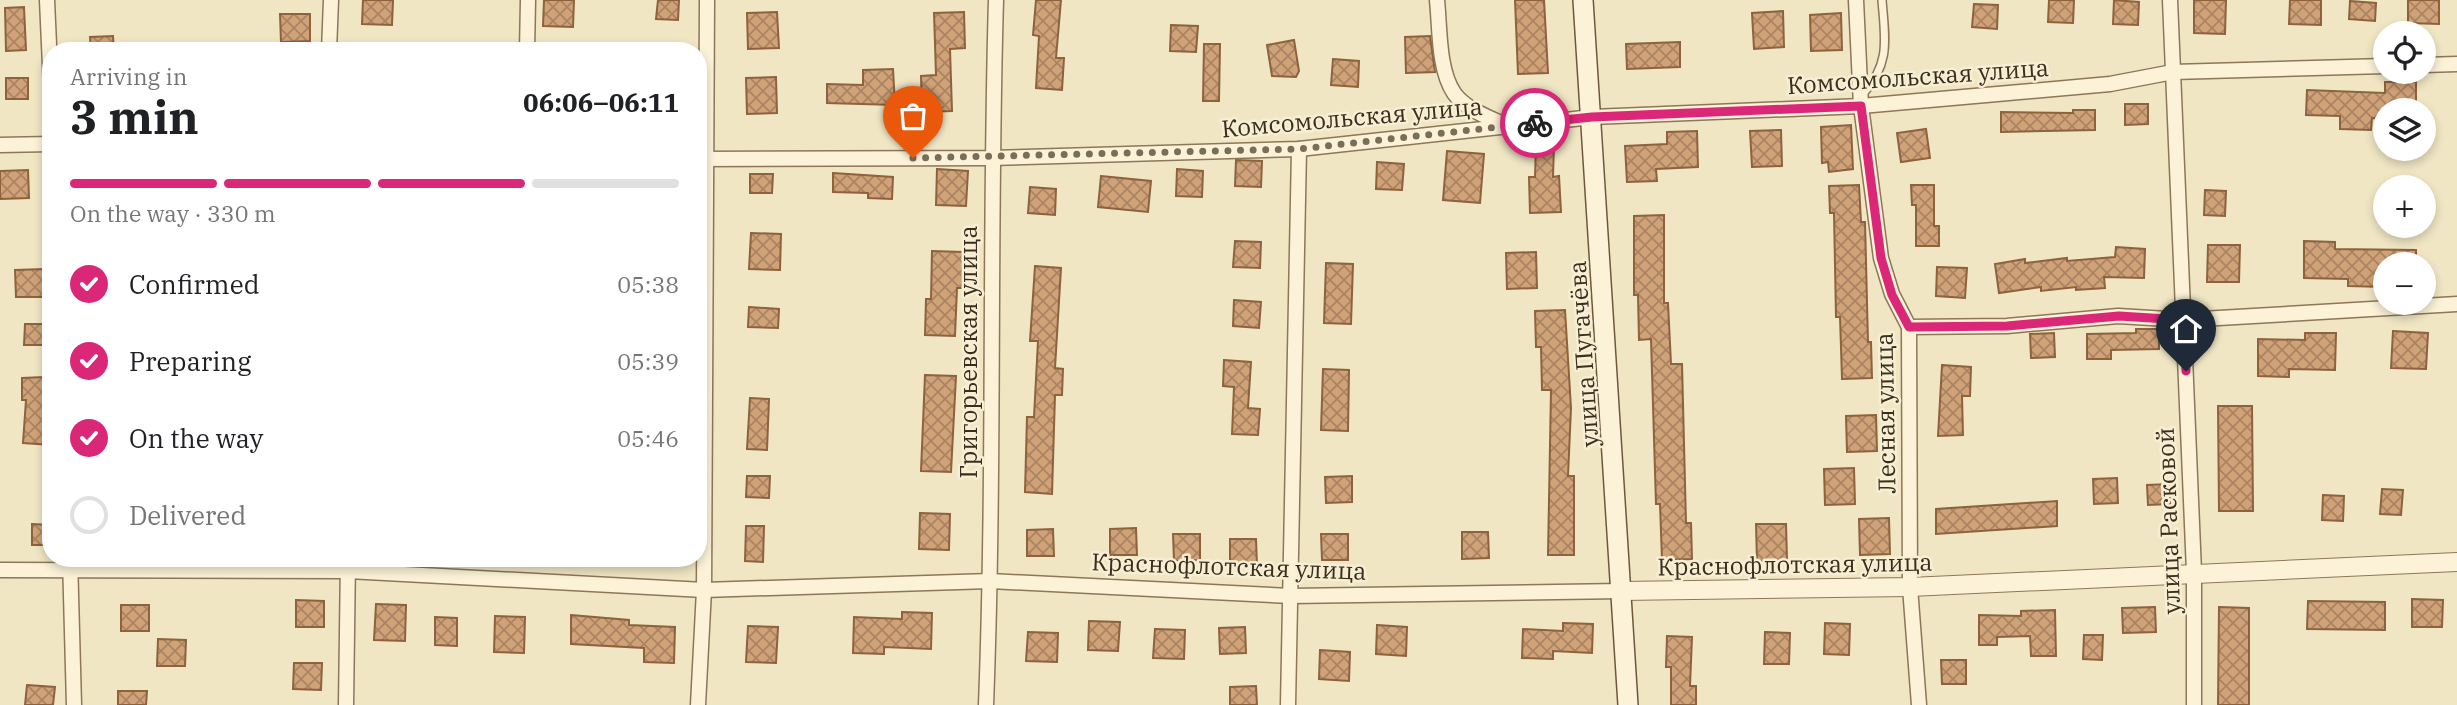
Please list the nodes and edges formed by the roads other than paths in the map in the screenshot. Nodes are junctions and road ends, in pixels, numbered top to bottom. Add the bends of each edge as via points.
1 (47, 0) edge
2 (331, 0) edge
3 (528, 0) edge
4 (707, 0) edge
5 (996, 0) edge
6 (1437, 0) edge
7 (1583, 0) edge
8 (1856, 0) edge
9 (1882, 0) edge
10 (2170, 0) edge
11 (49, 42) edge
12 (329, 42) edge
13 (527, 42) edge
14 (705, 42) edge
15 (2457, 64) edge
16 (2436, 65) edge
17 (2373, 66) edge
18 (2173, 72) junction
19 (1861, 101) junction
20 (1592, 117) junction
21 (1507, 126) junction
22 (42, 144) edge
23 (0, 145) edge
24 (1299, 149) junction
25 (991, 158) junction
26 (707, 159) edge
27 (2457, 304) edge
28 (2184, 320) junction
29 (1909, 327) junction
30 (2457, 562) edge
31 (42, 567) edge
32 (70, 567) edge
33 (348, 567) edge
34 (376, 567) edge
35 (704, 567) edge
36 (0, 570) edge
37 (2194, 572) junction
38 (990, 581) junction
39 (1910, 587) junction
40 (704, 590) junction
41 (1622, 592) junction
42 (1291, 596) junction
43 (74, 705) edge
44 (346, 705) edge
45 (698, 705) edge
46 (986, 705) edge
47 (1288, 705) edge
48 (1628, 705) edge
49 (1919, 705) edge
50 (2194, 705) edge

1 - 11 street
2 - 12 street
3 - 13 street
4 - 14 street
5 - 25 street, Григорьевская улица
6 - 21 street via 1445,69 1454,93 1476,111
7 - 20 main road, улица Пугачёва
8 - 19 street, Лесная улица
9 - 19 lane via 1883,62
10 - 18 street, улица Расковой
15 - 16 street
17 - 18 street, Комсомольская улица
18 - 19 street, Комсомольская улица via 2110,84
18 - 28 street, улица Расковой
19 - 20 street, Комсомольская улица
19 - 29 street, Лесная улица via 1881,258 1892,295
20 - 21 street, Комсомольская улица
20 - 41 main road, улица Пугачёва
21 - 24 street, Комсомольская улица
22 - 23 street
24 - 25 street, Комсомольская улица
24 - 42 street
25 - 26 street, Комсомольская улица
25 - 38 street, Григорьевская улица
27 - 28 street
28 - 29 street via 2119,316 2007,326
28 - 37 street, улица Расковой
29 - 39 street, Лесная улица
30 - 37 street, Краснофлотская улица
31 - 36 street, Краснофлотская улица
32 - 43 street
33 - 44 street
34 - 40 street, Краснофлотская улица
35 - 40 street
37 - 39 street, Краснофлотская улица
37 - 50 street, улица Расковой
38 - 40 street, Краснофлотская улица
38 - 42 street, Краснофлотская улица
38 - 46 street, Григорьевская улица
39 - 41 street, Краснофлотская улица
39 - 49 street, Лесная улица
40 - 45 street
41 - 42 street, Краснофлотская улица
41 - 48 main road, улица Пугачёва
42 - 47 street

